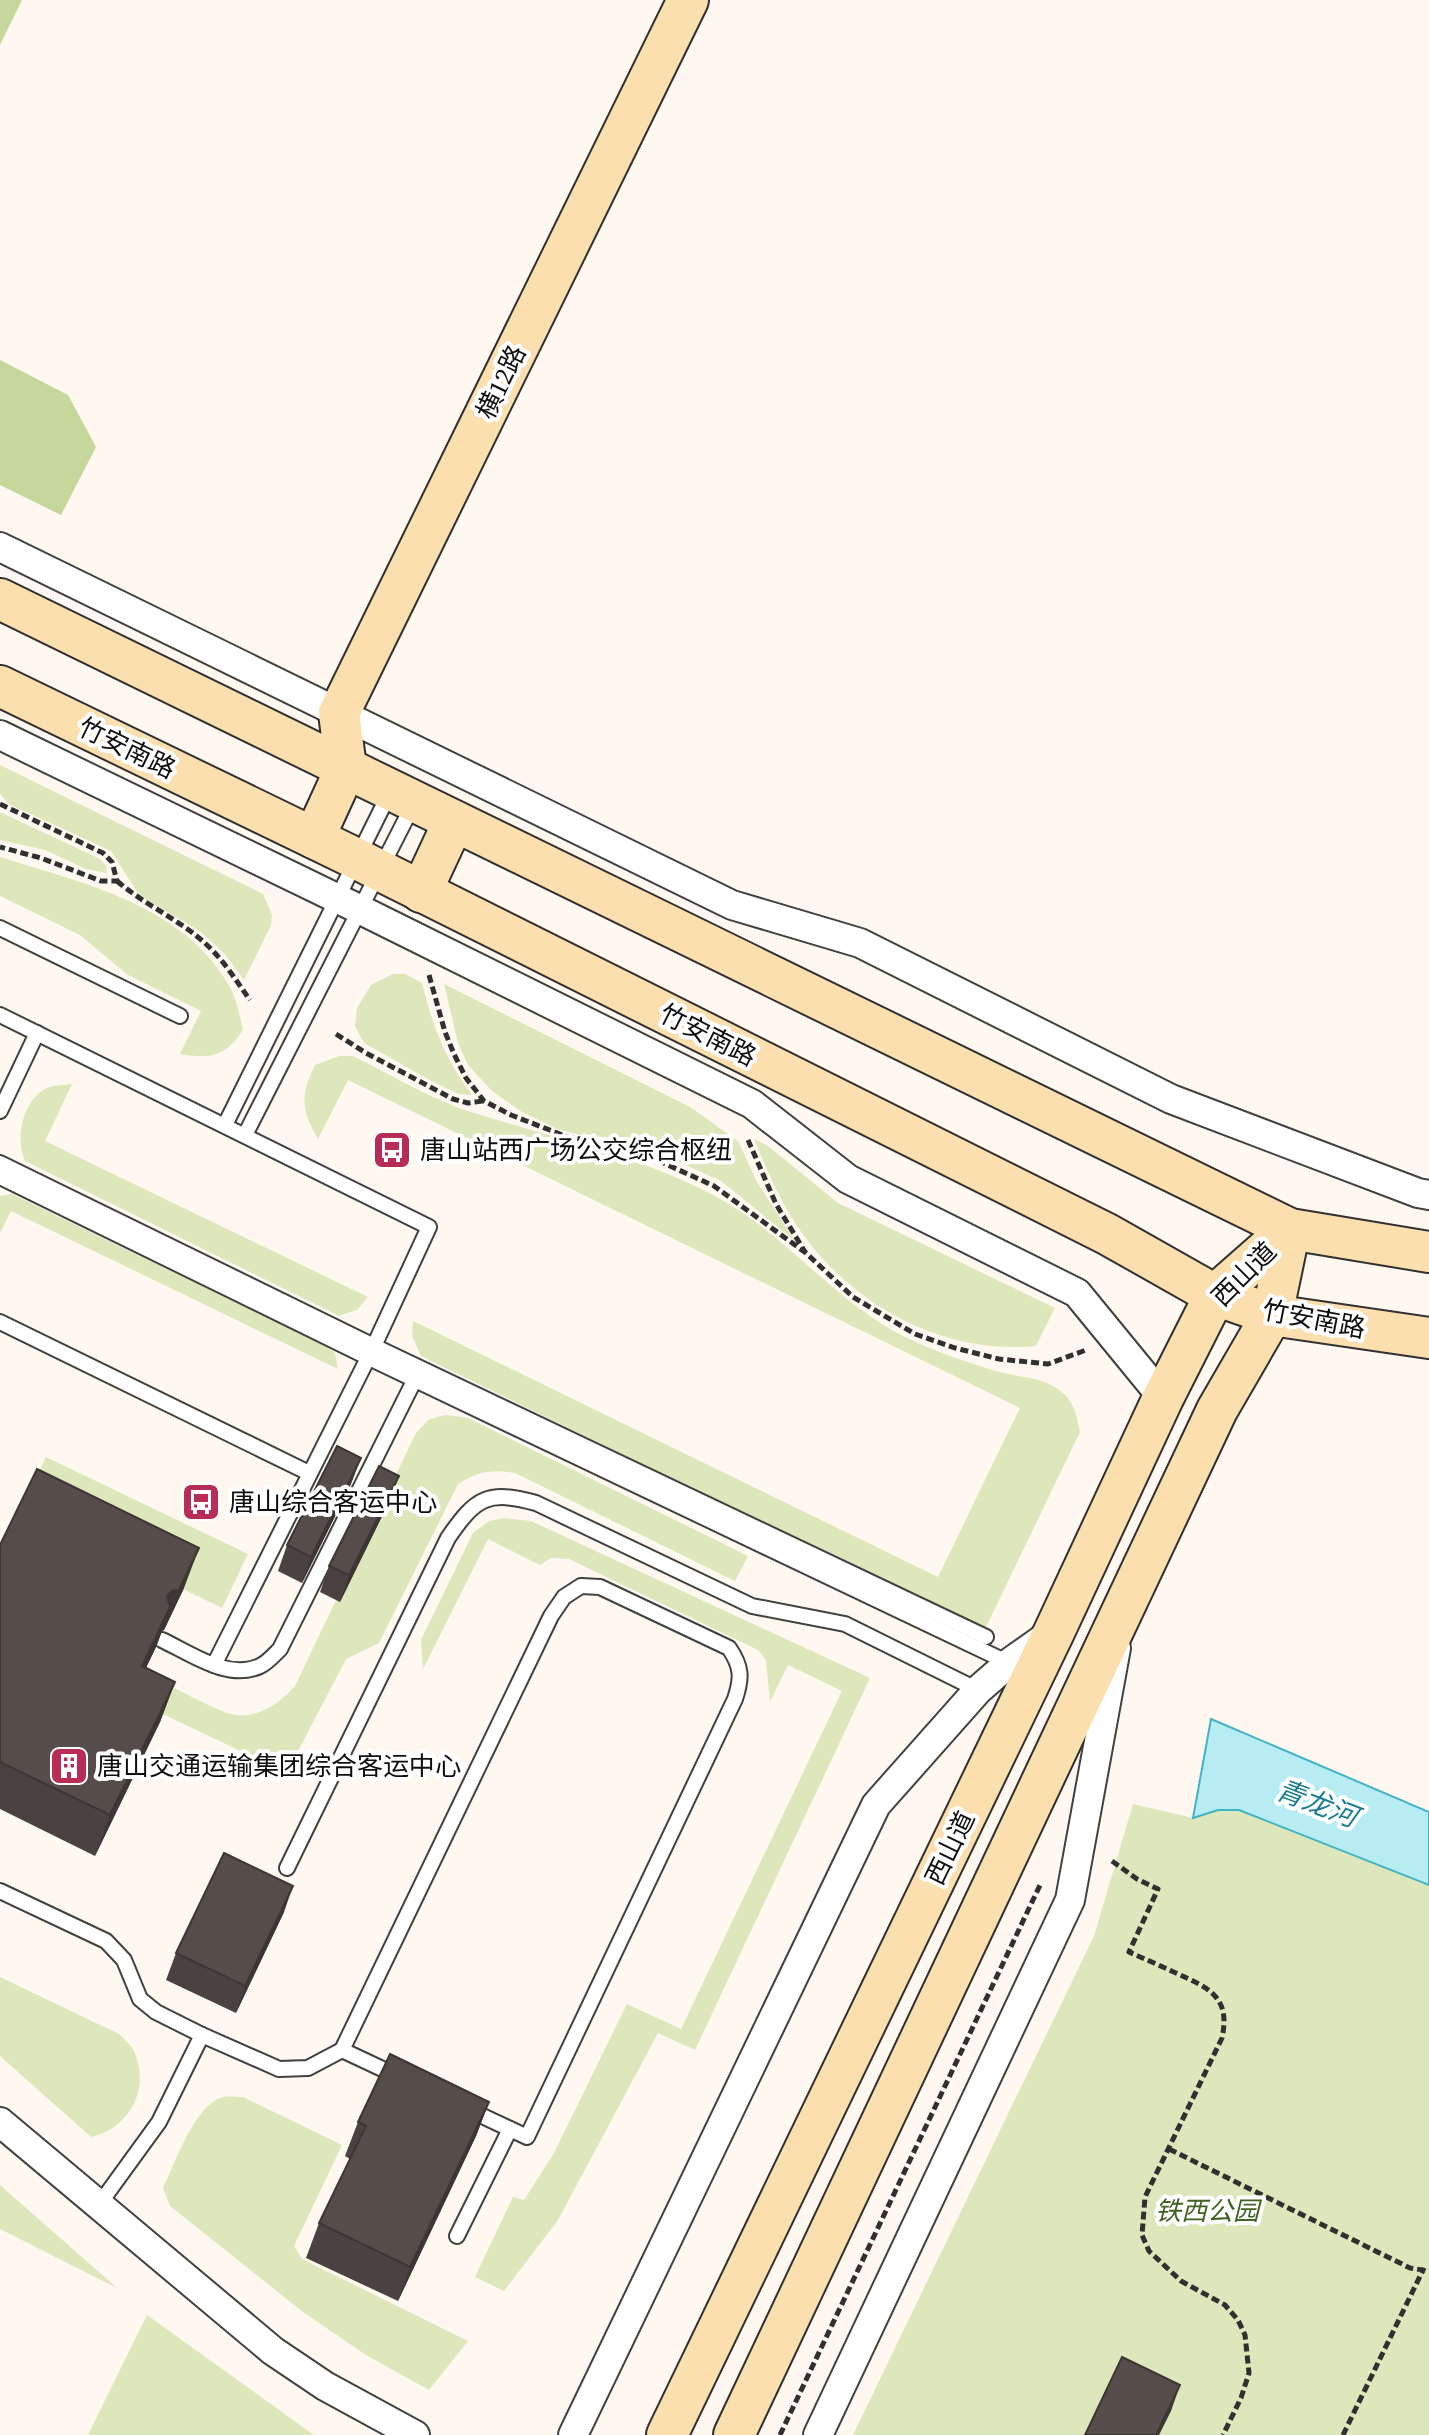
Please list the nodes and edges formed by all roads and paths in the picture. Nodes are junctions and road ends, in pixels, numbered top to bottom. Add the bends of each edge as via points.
1 (688, 0) edge
2 (0, 547) edge
3 (0, 599) edge
4 (0, 686) edge
5 (339, 713) junction
6 (0, 735) edge
7 (346, 768) junction
8 (403, 796) junction
9 (0, 804) edge
10 (454, 821) junction
11 (314, 838) junction
12 (0, 847) edge
13 (369, 865) junction
14 (117, 881) junction
15 (421, 892) junction
16 (349, 904) junction
17 (0, 928) edge
18 (427, 968) dead end
19 (250, 1000) dead end
20 (0, 1015) edge
21 (180, 1016) dead end
22 (37, 1033) junction
23 (336, 1034) dead end
24 (484, 1101) junction
25 (0, 1111) edge
26 (225, 1125) junction
27 (245, 1135) junction
28 (748, 1138) dead end
29 (0, 1163) edge
30 (0, 1177) edge
31 (1429, 1195) edge
32 (1290, 1229) junction
33 (1429, 1252) edge
34 (806, 1253) junction
35 (1215, 1295) junction
36 (1272, 1315) junction
37 (0, 1322) edge
38 (1429, 1338) edge
39 (1098, 1345) dead end
40 (371, 1351) junction
41 (418, 1374) junction
42 (1163, 1398) junction
43 (309, 1473) junction
44 (1124, 1603) junction
45 (1054, 1632) junction
46 (986, 1637) dead end
47 (162, 1640) edge
48 (1009, 1663) junction
49 (214, 1665) junction
50 (978, 1690) junction
51 (1112, 1861) dead end
52 (287, 1868) dead end
53 (1045, 1875) dead end
54 (0, 1891) edge
55 (202, 2035) junction
56 (342, 2050) junction
57 (0, 2122) edge
58 (510, 2129) junction
59 (1169, 2149) junction
60 (98, 2206) junction
61 (457, 2236) dead end
62 (1426, 2269) edge
63 (415, 2435) edge
64 (573, 2435) edge
65 (667, 2435) edge
66 (734, 2435) edge
67 (780, 2435) edge
68 (818, 2435) edge
69 (1223, 2435) edge
70 (1343, 2435) edge

1 - 5 main road, 横12路
2 - 5 street
3 - 7 main road
4 - 11 main road, 竹安南路
5 - 7 main road
5 - 31 street via 732,905 860,943 1171,1099
6 - 16 street
7 - 8 main road
7 - 11 main road
8 - 10 main road
8 - 13 lane
8 - 13 lane
9 - 14 path via 103,853 112,862
10 - 15 main road
10 - 32 main road
11 - 13 main road, 竹安南路
12 - 14 path via 101,881
13 - 15 main road, 竹安南路
13 - 16 lane
13 - 16 lane
14 - 19 path via 209,947
15 - 35 main road, 竹安南路 via 1107,1234
16 - 26 lane
16 - 27 lane
16 - 42 street via 752,1104 848,1179 1077,1293
17 - 21 lane
18 - 24 path via 454,1054
20 - 22 lane
22 - 25 lane
22 - 26 lane
23 - 24 path via 453,1099
24 - 34 path via 554,1132 633,1149 671,1165 714,1186
26 - 27 lane
27 - 40 lane via 429,1227
28 - 34 path via 776,1204
29 - 40 lane
30 - 40 lane
32 - 33 main road
32 - 35 main road, 西山道
32 - 36 main road, 西山道
34 - 39 path via 879,1315 955,1348 1048,1364
35 - 36 main road, 竹安南路
35 - 42 main road, 西山道
36 - 38 main road, 竹安南路
36 - 44 main road, 西山道 via 1217,1410
37 - 43 lane
40 - 41 lane
40 - 43 lane
41 - 46 lane
41 - 48 lane
41 - 49 lane via 280,1649 261,1666 239,1671
42 - 45 main road, 西山道
43 - 49 lane
44 - 66 main road, 西山道
44 - 68 street via 1070,1900
45 - 48 street
45 - 65 main road, 西山道
47 - 49 lane
48 - 50 street
50 - 52 lane via 845,1624 752,1606 536,1503 506,1495 484,1499 463,1515 448,1538
50 - 64 street via 876,1805
51 - 59 path via 1158,1889 1129,1952 1204,1985 1223,2009 1222,2038
53 - 67 path
54 - 55 lane via 106,1941 124,1960 140,1999
55 - 56 lane via 279,2069 308,2068
55 - 60 lane via 159,2122
56 - 58 lane
56 - 58 lane via 551,1616 564,1597 581,1586 600,1587 729,1648 740,1663 742,1681 527,2137
57 - 60 street
58 - 61 lane
59 - 62 path via 1410,2268
59 - 69 path via 1145,2197 1142,2235 1149,2251 1181,2281 1225,2305 1245,2335 1249,2373
60 - 63 street via 273,2351
62 - 70 path

